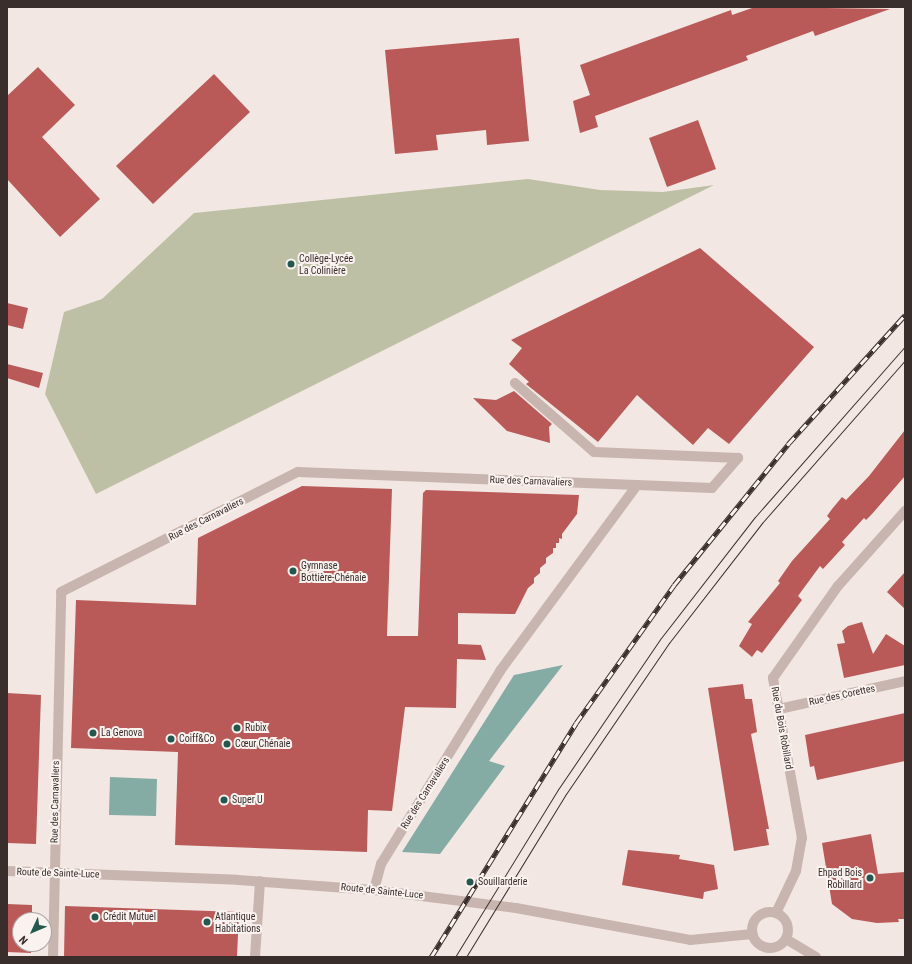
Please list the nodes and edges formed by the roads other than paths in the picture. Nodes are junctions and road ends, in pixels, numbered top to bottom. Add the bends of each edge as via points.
1 (515, 383) dead end
2 (637, 485) junction
3 (905, 511) edge
4 (905, 681) edge
5 (779, 709) junction
6 (7, 871) edge
7 (54, 873) junction
8 (260, 881) junction
9 (374, 890) junction
10 (776, 913) junction
11 (753, 934) junction
12 (786, 939) junction
13 (53, 957) edge
14 (255, 957) edge
15 (816, 957) edge

1 - 2 street, Rue des Carnavaliers via 594,452 738,458 712,488
2 - 7 street, Rue des Carnavaliers via 298,472 61,592
2 - 9 street, Rue des Carnavaliers via 500,671 380,864
3 - 5 street, Rue du Bois Robillard via 838,586 773,678
4 - 5 street, Rue des Corettes
5 - 10 street, Rue du Bois Robillard via 802,838 796,871
6 - 7 street, Route de Sainte-Luce
7 - 8 street, Route de Sainte-Luce
7 - 13 street
8 - 9 street, Route de Sainte-Luce
8 - 14 street
9 - 11 street, Route de Sainte-Luce via 516,908 690,940
10 - 11 street via 766,912 756,918
10 - 12 street via 787,924
11 - 12 street via 759,944 770,948
12 - 15 street

